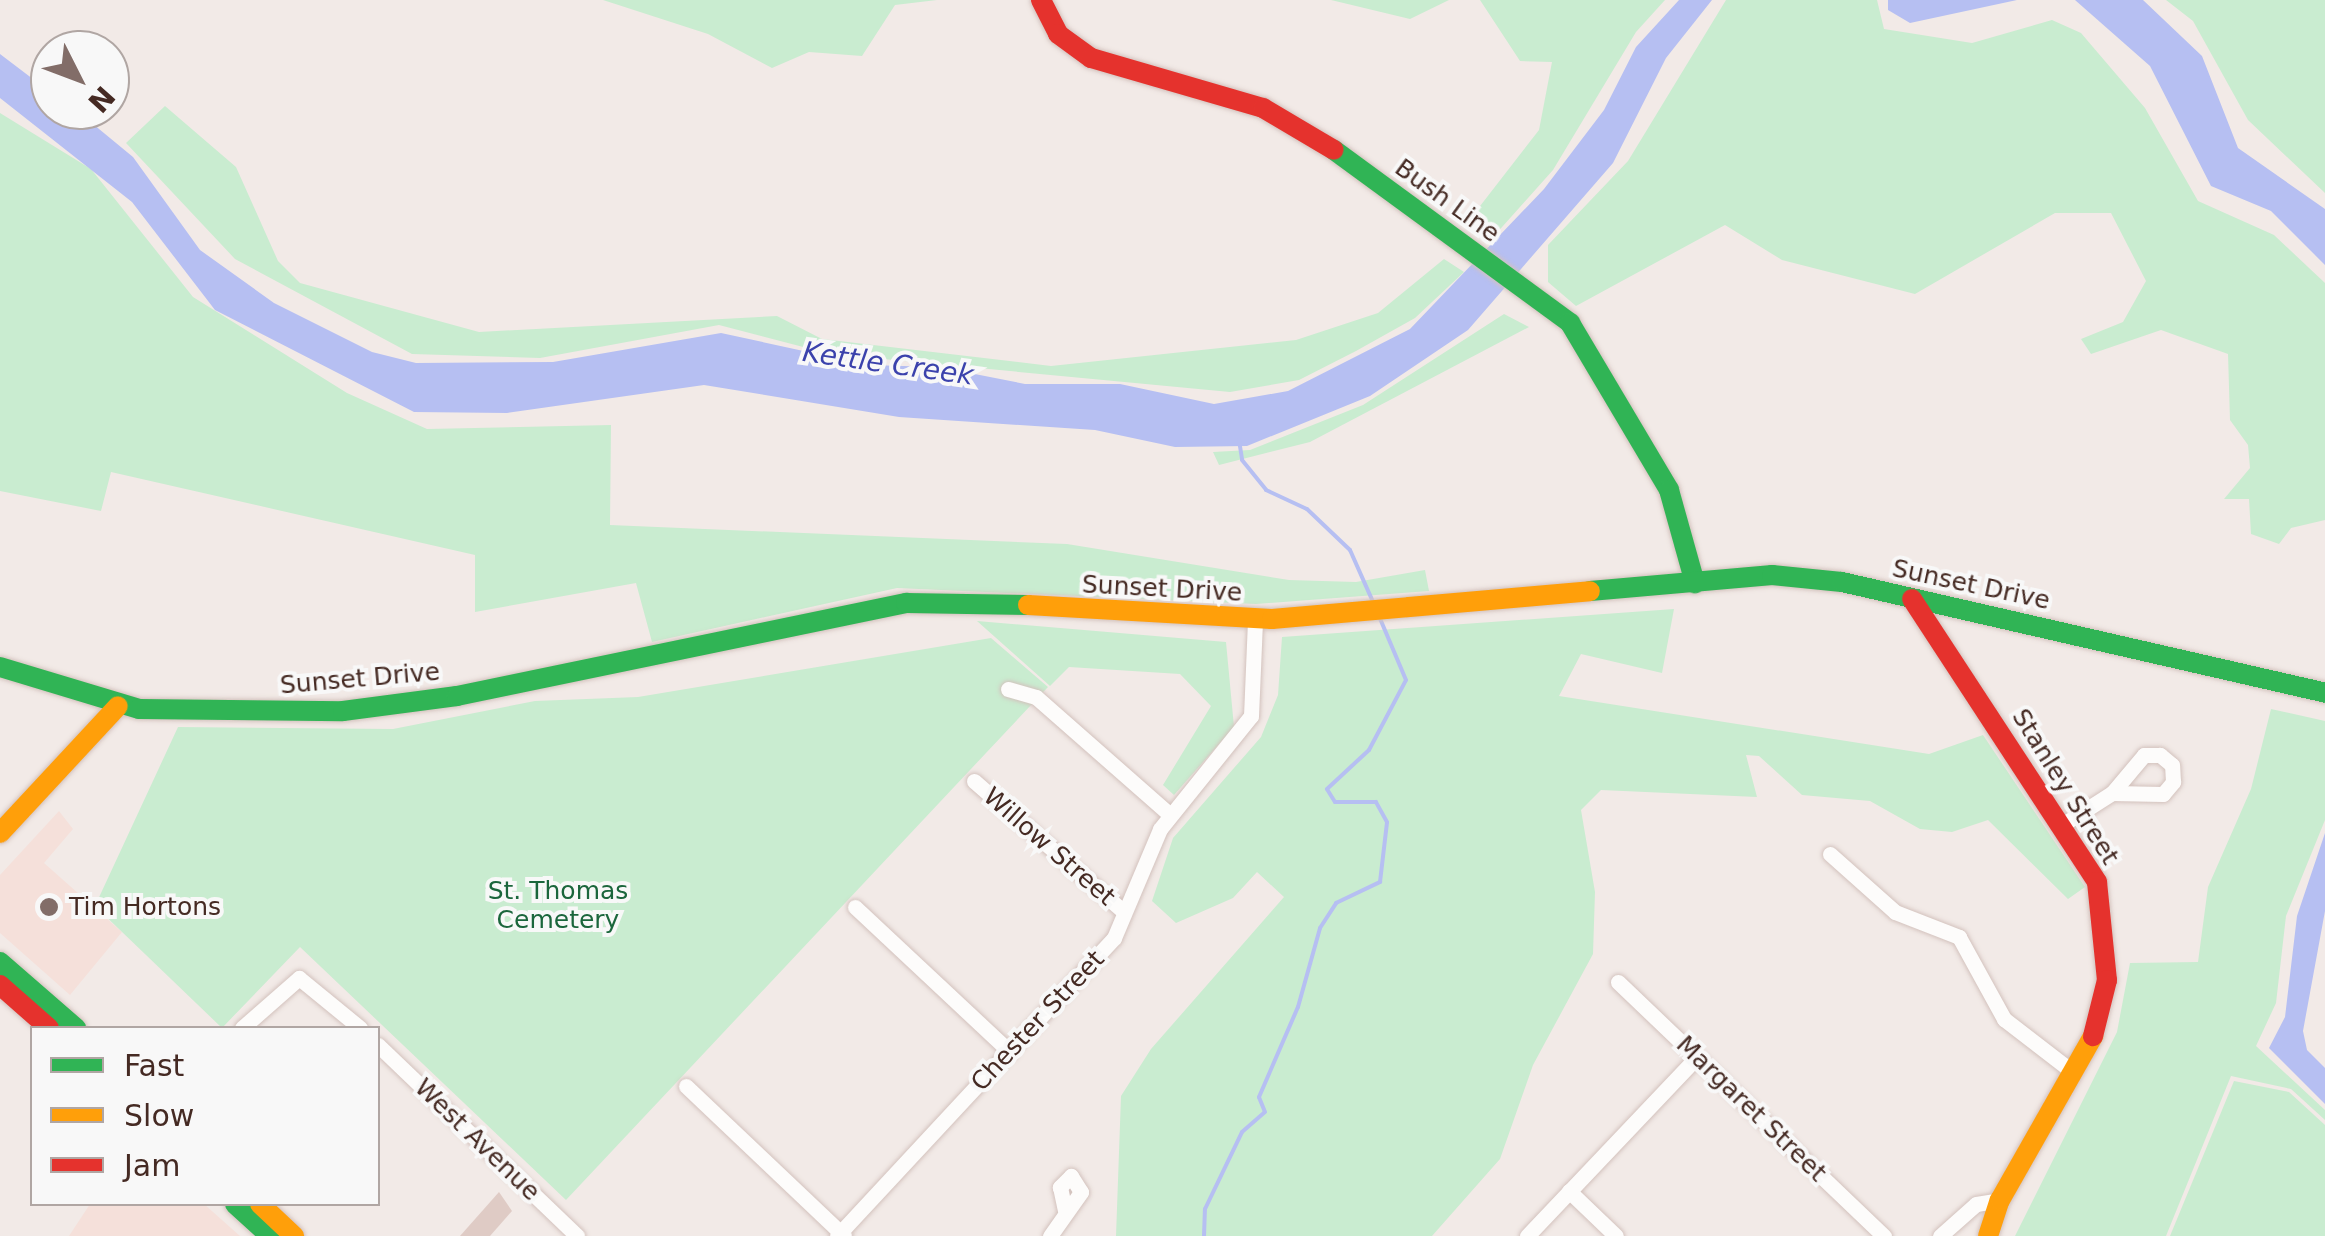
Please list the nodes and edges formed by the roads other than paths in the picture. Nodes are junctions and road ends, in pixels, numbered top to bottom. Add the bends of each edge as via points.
1 (1041, 0) edge
2 (1695, 583) junction
3 (1912, 598) junction
4 (1255, 619) junction
5 (0, 667) edge
6 (1008, 689) dead end
7 (2325, 693) edge
8 (118, 706) junction
9 (974, 781) dead end
10 (2112, 793) dead end
11 (1169, 814) junction
12 (2065, 823) junction
13 (0, 833) edge
14 (1830, 854) dead end
15 (854, 907) dead end
16 (1124, 912) junction
17 (0, 962) edge
18 (1618, 982) dead end
19 (0, 985) edge
20 (47, 1026) edge
21 (74, 1026) edge
22 (244, 1026) edge
23 (358, 1026) edge
24 (380, 1047) edge
25 (1010, 1052) junction
26 (1696, 1058) junction
27 (2074, 1074) junction
28 (686, 1086) dead end
29 (1569, 1192) junction
30 (2000, 1200) junction
31 (237, 1206) edge
32 (262, 1206) edge
33 (1065, 1210) dead end
34 (292, 1235) edge
35 (841, 1235) edge
36 (270, 1236) edge
37 (577, 1236) edge
38 (1050, 1236) edge
39 (1527, 1236) edge
40 (1616, 1236) edge
41 (1884, 1236) edge
42 (1940, 1236) edge
43 (1988, 1236) edge

1 - 2 main road, Bush Line via 1058,34 1080,52 1280,115 1543,300 1580,336 1614,390 1677,509
2 - 3 main road, Sunset Drive via 1794,576
2 - 4 main road, Sunset Drive
3 - 7 main road, Sunset Drive
3 - 12 main road, Stanley Street
4 - 8 main road, Sunset Drive via 981,600 906,603 372,708
4 - 11 street, Chester Street via 1251,716
5 - 8 main road, Sunset Drive
6 - 11 street via 1036,697
8 - 13 main road
9 - 16 street, Willow Street
10 - 12 street
11 - 16 street, Chester Street
12 - 27 main road, Stanley Street via 2097,882 2108,953 2103,1005
14 - 27 street via 1895,912 1968,944 2004,1019
15 - 25 street
16 - 25 street, Chester Street via 1096,962
17 - 21 main road
18 - 26 street, Margaret Street
19 - 20 main road
22 - 23 street via 287,981 312,982
24 - 37 street, West Avenue
25 - 35 street, Chester Street
26 - 29 street
26 - 41 street, Margaret Street
27 - 30 main road, Stanley Street
28 - 35 street
29 - 39 street
29 - 40 street
30 - 42 street via 1976,1204
30 - 43 main road, Stanley Street
31 - 36 main road
32 - 34 main road
33 - 38 street

